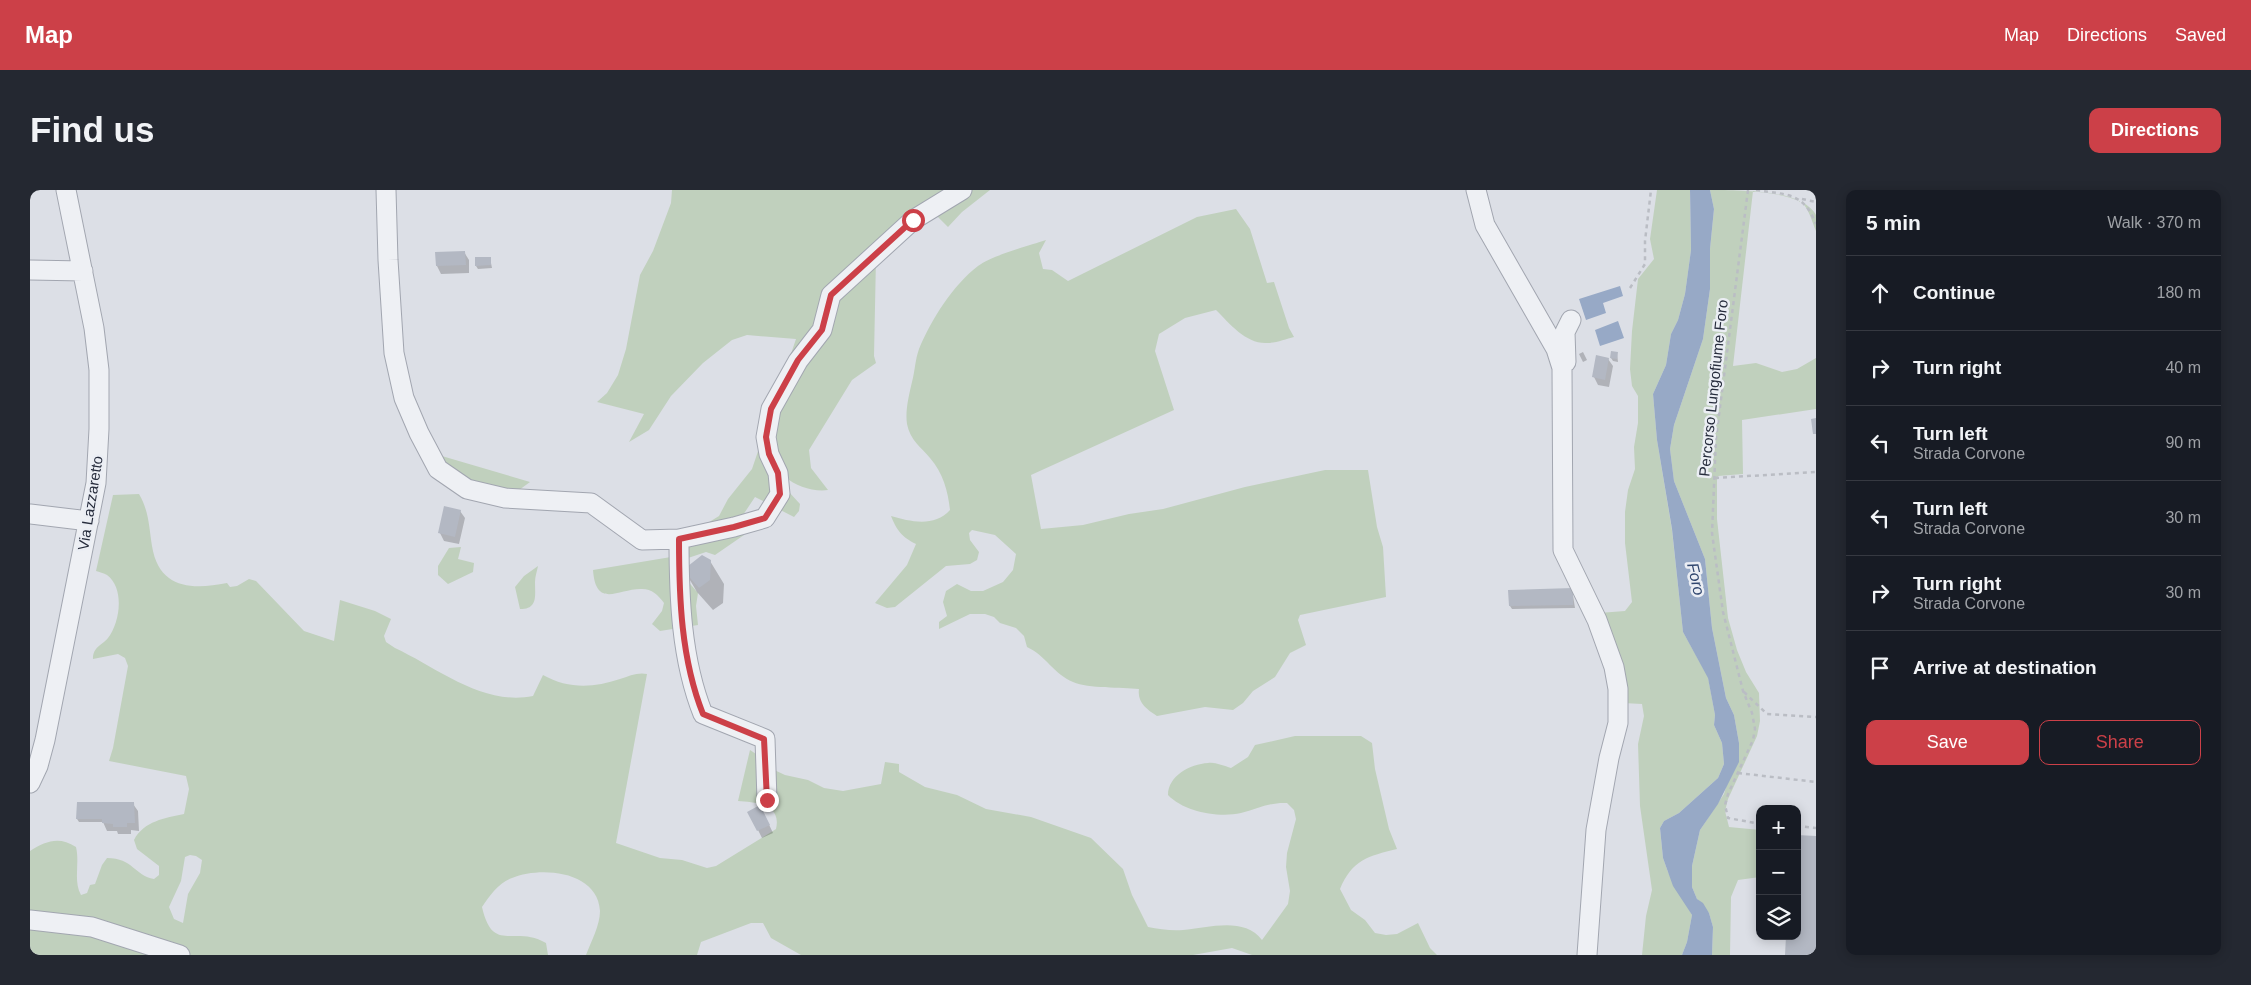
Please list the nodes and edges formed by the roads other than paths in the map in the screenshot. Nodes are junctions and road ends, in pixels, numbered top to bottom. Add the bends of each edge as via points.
1 (66, 190) edge
2 (386, 190) edge
3 (962, 190) edge
4 (1476, 190) edge
5 (30, 270) edge
6 (83, 271) junction
7 (1570, 320) dead end
8 (1562, 368) junction
9 (30, 514) edge
10 (89, 521) junction
11 (679, 539) junction
12 (30, 783) edge
13 (767, 800) dead end
14 (30, 920) edge
15 (180, 955) edge
16 (1587, 955) edge

1 - 6 street, Via Lazzaretto
2 - 11 street via 394,353 404,398 438,469 467,489 495,496 591,503 642,540
3 - 11 street via 913,220 831,295 822,330 798,360 771,409 766,437 769,454 778,473 780,494 765,518
4 - 8 street via 1485,225 1556,349
5 - 6 street
6 - 10 street, Via Lazzaretto via 99,370 99,429
7 - 8 street via 1565,332 1567,365
8 - 16 street via 1563,550 1597,620 1614,667 1618,689 1618,723 1596,830
9 - 10 street
10 - 12 street, Via Lazzaretto via 45,740
11 - 13 street via 682,609 694,692 703,714 764,739
14 - 15 street via 92,926

